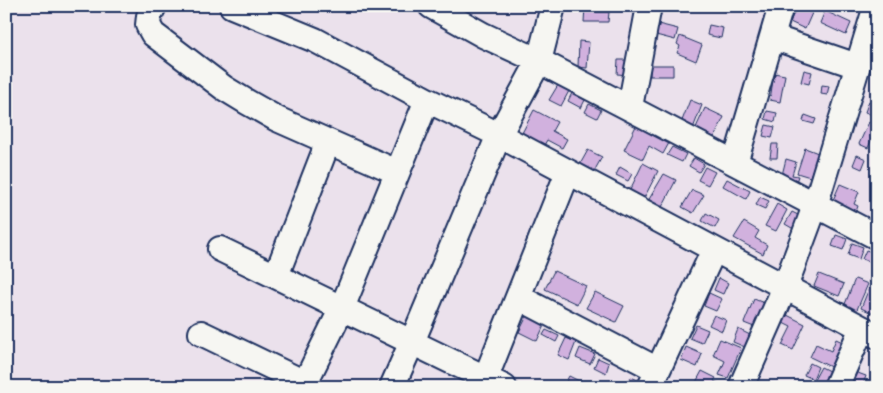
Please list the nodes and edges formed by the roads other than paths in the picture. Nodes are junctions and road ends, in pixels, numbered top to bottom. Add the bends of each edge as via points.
1 (154, 6) edge
2 (232, 6) edge
3 (431, 6) edge
4 (553, 6) edge
5 (649, 6) edge
6 (781, 6) edge
7 (876, 6) edge
8 (772, 37) junction
9 (871, 43) edge
10 (539, 61) junction
11 (857, 66) junction
12 (427, 100) junction
13 (630, 107) junction
14 (499, 135) junction
15 (328, 142) junction
16 (735, 163) junction
17 (397, 172) junction
18 (568, 172) junction
19 (815, 206) junction
20 (877, 237) edge
21 (220, 248) dead end
22 (714, 250) junction
23 (276, 276) junction
24 (785, 287) junction
25 (518, 297) junction
26 (342, 308) junction
27 (869, 332) edge
28 (201, 333) dead end
29 (412, 342) junction
30 (654, 378) edge
31 (491, 384) edge
32 (304, 385) edge
33 (392, 387) edge
34 (741, 387) edge
35 (836, 387) edge

1 - 15 street via 148,25 153,34 246,102
2 - 12 street via 315,40
3 - 10 street
4 - 10 street
5 - 13 street
6 - 8 street
7 - 9 street
8 - 11 street
8 - 16 street
9 - 11 street
10 - 13 street
10 - 14 street
11 - 19 street
12 - 14 street
12 - 17 street
13 - 16 street
14 - 18 street
14 - 29 street
15 - 17 street
15 - 23 street
16 - 19 street
17 - 26 street
18 - 22 street
18 - 25 street
19 - 20 street
19 - 24 street
21 - 23 street
22 - 24 street
22 - 30 street
23 - 26 street
24 - 27 street
24 - 34 street
25 - 30 street
25 - 31 street
26 - 29 street
26 - 32 street
27 - 35 street
28 - 32 street
29 - 31 street
29 - 33 street

